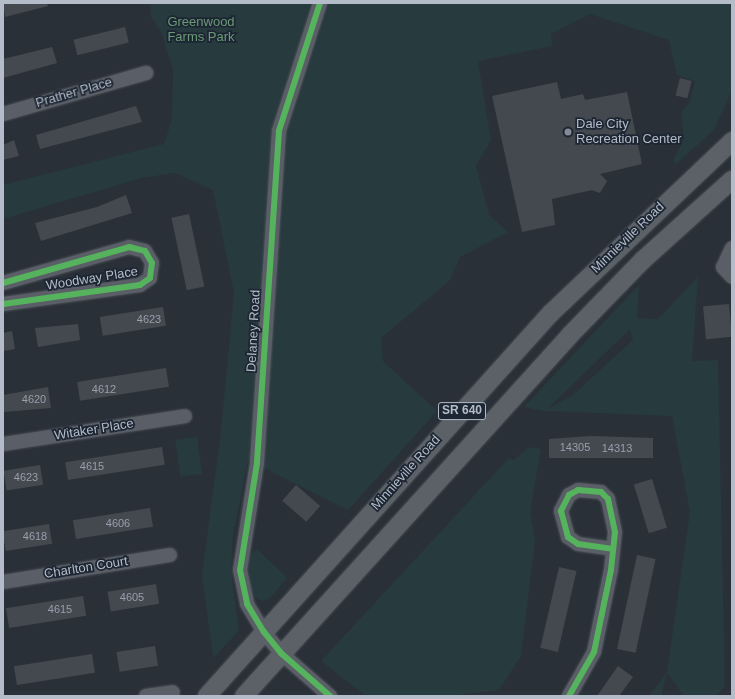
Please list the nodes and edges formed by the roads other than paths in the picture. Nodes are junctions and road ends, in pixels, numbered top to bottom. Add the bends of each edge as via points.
1 (320, 3) edge
2 (146, 73) dead end
3 (3, 114) edge
4 (732, 141) edge
5 (732, 180) edge
6 (732, 248) edge
7 (732, 277) edge
8 (3, 283) edge
9 (3, 304) edge
10 (185, 416) dead end
11 (3, 444) edge
12 (613, 548) junction
13 (170, 555) dead end
14 (3, 582) edge
15 (264, 632) junction
16 (282, 654) junction
17 (173, 692) dead end
18 (146, 696) edge
19 (207, 696) edge
20 (244, 696) edge
21 (330, 696) edge
22 (569, 696) edge

1 - 15 street, Delaney Road via 284,108 275,159 257,463 240,570 247,604
2 - 3 street, Prather Place
4 - 15 main road, Minnieville Road / SR 640 via 551,313
5 - 16 main road, Minnieville Road / SR 640 via 643,260 570,335
6 - 7 street via 723,267
8 - 9 street, Woodway Place via 129,247 144,251 152,263 150,278 140,285
10 - 11 street, Witaker Place
12 - 12 street via 578,544 568,537 561,511 569,495 593,490 606,496 614,523
12 - 22 street via 594,652
13 - 14 street, Charlton Court
15 - 16 street, Delaney Road
15 - 19 main road, Minnieville Road / SR 640
16 - 20 main road, Minnieville Road / SR 640
16 - 21 street, Delaney Road
17 - 18 street

